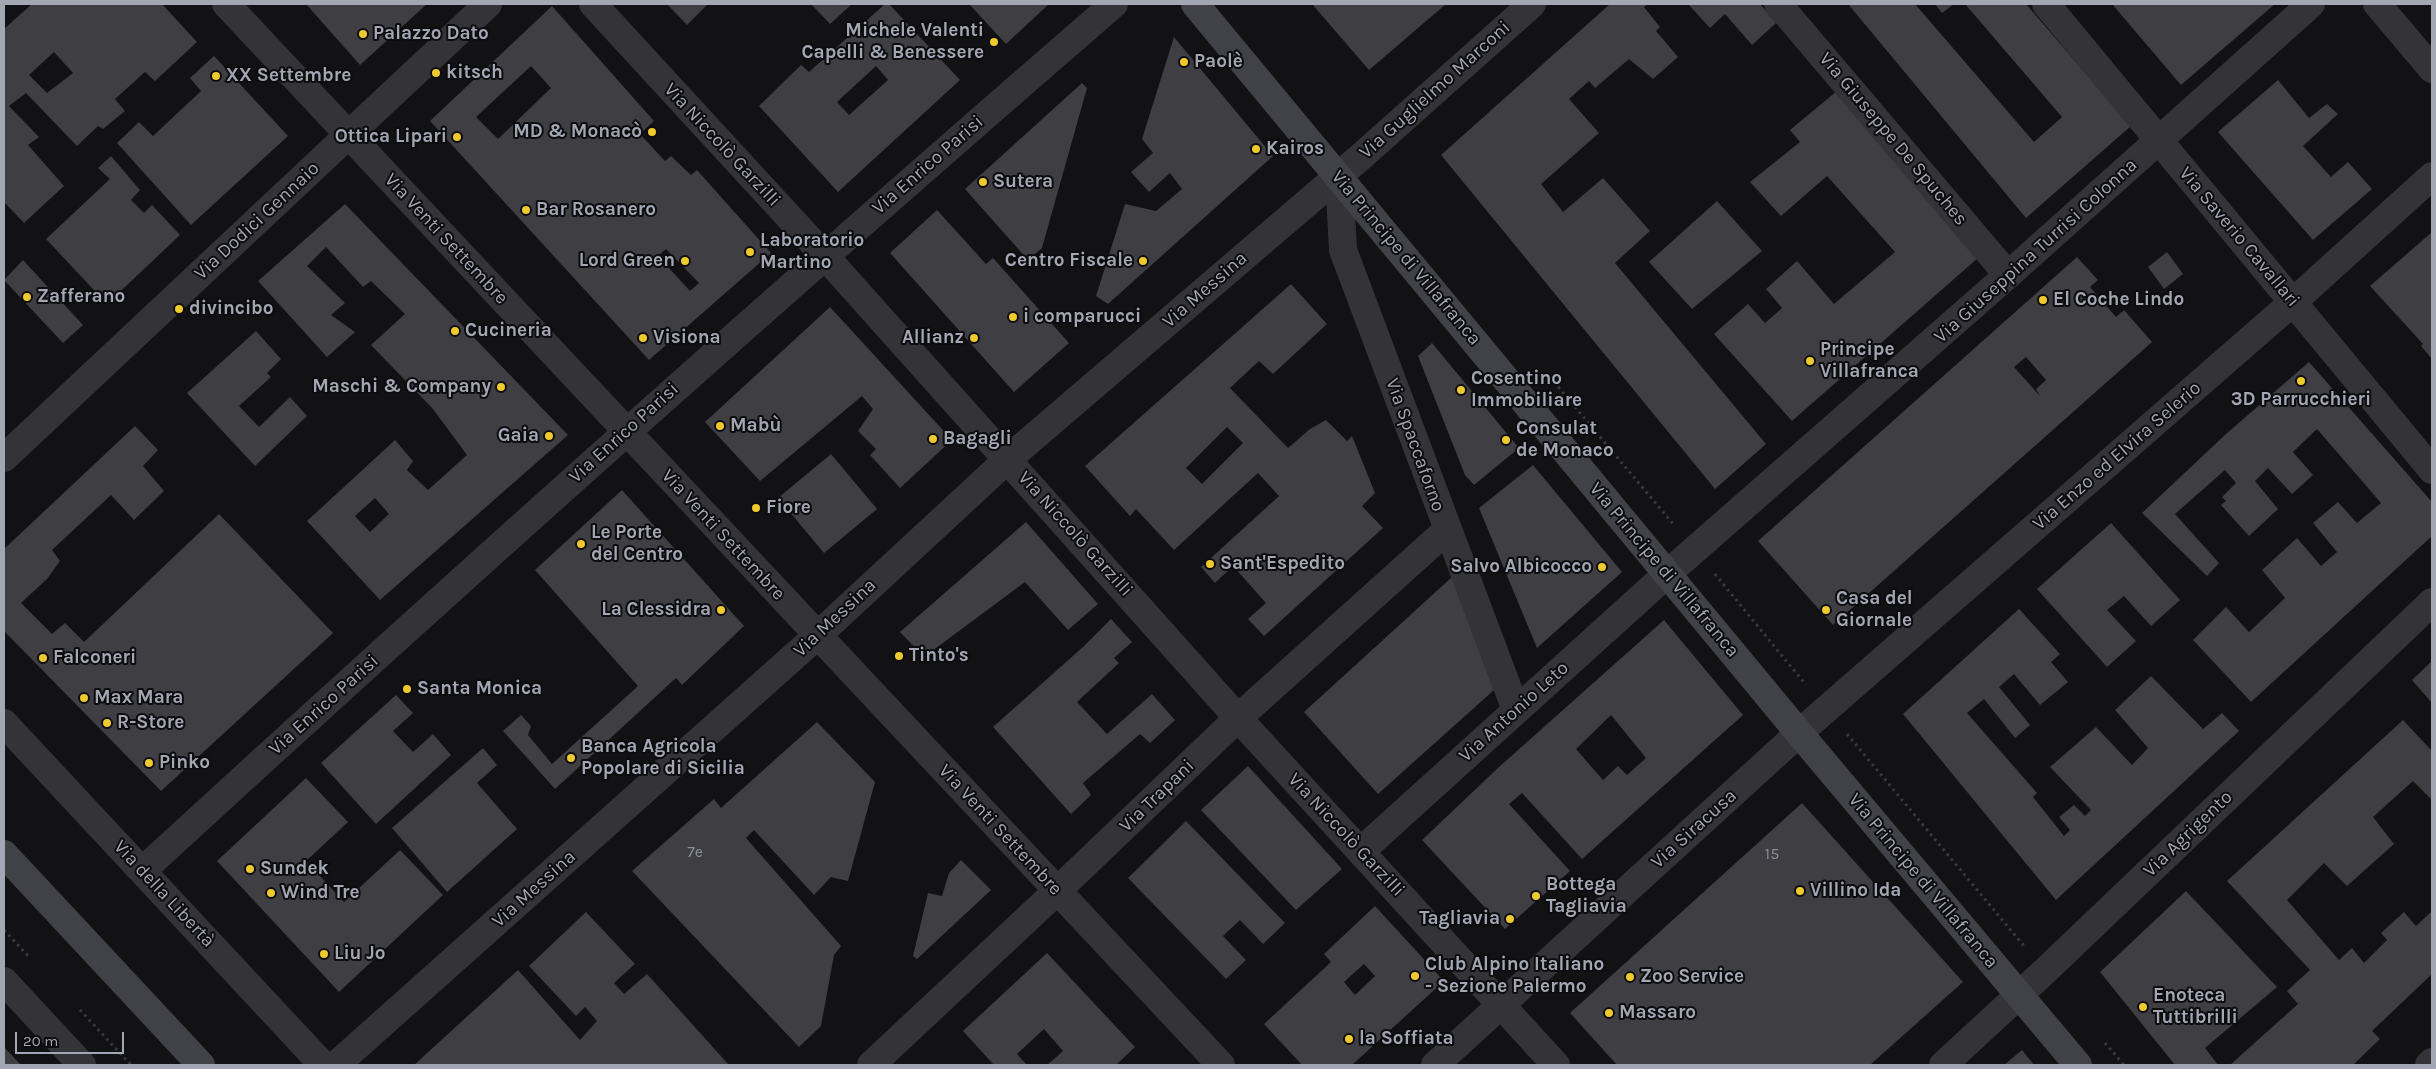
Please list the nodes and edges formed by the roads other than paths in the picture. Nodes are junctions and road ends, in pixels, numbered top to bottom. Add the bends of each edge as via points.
1 (226, 4) edge
2 (488, 4) edge
3 (593, 4) edge
4 (1114, 4) edge
5 (1195, 4) edge
6 (1778, 4) edge
7 (2046, 4) edge
8 (2311, 4) edge
9 (2377, 4) edge
10 (1526, 6) edge
11 (2432, 69) edge
12 (349, 135) junction
13 (2159, 141) junction
14 (1338, 176) junction
15 (2432, 176) edge
16 (824, 255) junction
17 (2008, 275) junction
18 (2293, 302) junction
19 (626, 431) junction
20 (4, 458) edge
21 (1008, 459) junction
22 (2432, 470) edge
23 (1447, 530) junction
24 (1667, 574) junction
25 (2432, 602) edge
26 (818, 636) junction
27 (1516, 710) junction
28 (1238, 718) junction
29 (4, 723) edge
30 (1799, 733) junction
31 (1361, 851) junction
32 (4, 854) edge
33 (142, 871) junction
34 (1057, 892) junction
35 (5, 986) edge
36 (2019, 995) junction
37 (1501, 1005) junction
38 (2432, 1062) edge
39 (82, 1065) edge
40 (201, 1065) edge
41 (323, 1065) edge
42 (336, 1065) edge
43 (871, 1065) edge
44 (1221, 1065) edge
45 (1435, 1065) edge
46 (1556, 1065) edge
47 (1943, 1065) edge
48 (2078, 1065) edge
49 (2429, 1065) edge

1 - 12 street, Via Venti Settembre
2 - 12 street, Via Dodici Gennaio
3 - 16 street, Via Niccolò Garzilli
4 - 16 street, Via Enrico Parisi
5 - 14 street, Via Principe di Villafranca
6 - 17 street, Via Giuseppe De Spuches
7 - 13 street, Via Saverio Cavallari
8 - 13 street, Via Giuseppina Turrisi Colonna
9 - 11 street
10 - 14 street, Via Guglielmo Marconi
12 - 19 street, Via Venti Settembre
12 - 20 street, Via Dodici Gennaio
13 - 17 street, Via Giuseppina Turrisi Colonna
13 - 18 street, Via Saverio Cavallari
14 - 21 street, Via Messina
14 - 23 street, Via Spaccaforno via 1343,250
14 - 24 street, Via Principe di Villafranca
15 - 18 street, Via Enzo ed Elvira Selerio
16 - 19 street, Via Enrico Parisi
16 - 21 street, Via Niccolò Garzilli
17 - 24 street, Via Giuseppina Turrisi Colonna
18 - 22 street, Via Saverio Cavallari
18 - 30 street, Via Enzo ed Elvira Selerio
19 - 26 street, Via Venti Settembre
19 - 33 street, Via Enrico Parisi
21 - 26 street, Via Messina
21 - 28 street, Via Niccolò Garzilli
23 - 27 street, Via Spaccaforno
23 - 28 street, Via Trapani
24 - 27 street, Via Antonio Leto
24 - 30 street, Via Principe di Villafranca
25 - 36 street, Via Agrigento
26 - 34 street, Via Venti Settembre
26 - 42 street, Via Messina
27 - 31 street, Via Antonio Leto
28 - 31 street, Via Niccolò Garzilli
28 - 34 street, Via Trapani
29 - 33 street, Via della Libertà
30 - 36 street, Via Principe di Villafranca
30 - 37 street, Via Siracusa
31 - 37 street, Via Niccolò Garzilli
32 - 40 street
33 - 41 street, Via della Libertà
34 - 43 street, Via Trapani
34 - 44 street, Via Venti Settembre
35 - 39 street
36 - 47 street, Via Agrigento
36 - 48 street, Via Principe di Villafranca
37 - 45 street, Via Siracusa
37 - 46 street, Via Niccolò Garzilli
38 - 49 street

